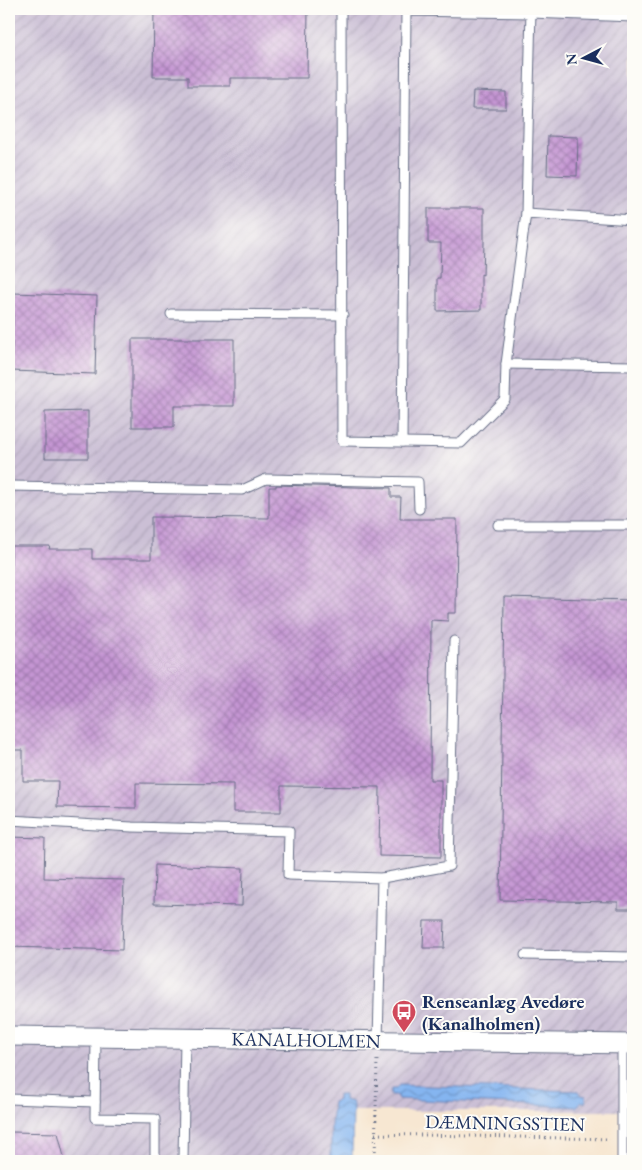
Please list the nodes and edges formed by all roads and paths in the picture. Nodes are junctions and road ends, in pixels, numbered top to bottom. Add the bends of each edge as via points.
1 (341, 9) edge
2 (531, 11) edge
3 (633, 17) edge
4 (526, 213) junction
5 (633, 220) edge
6 (171, 314) dead end
7 (343, 315) junction
8 (506, 364) junction
9 (633, 366) edge
10 (402, 442) junction
11 (9, 486) edge
12 (419, 509) dead end
13 (498, 525) dead end
14 (633, 525) edge
15 (454, 642) dead end
16 (9, 820) edge
17 (382, 878) junction
18 (525, 956) dead end
19 (633, 957) edge
20 (9, 1036) edge
21 (96, 1037) junction
22 (185, 1038) junction
23 (378, 1040) junction
24 (628, 1044) edge
25 (9, 1099) edge
26 (95, 1102) junction
27 (375, 1134) junction
28 (622, 1140) junction
29 (155, 1161) edge
30 (183, 1161) edge
31 (375, 1161) edge
32 (622, 1161) edge

1 - 7 lane
2 - 3 lane
2 - 4 lane
2 - 10 lane via 406,11
4 - 5 lane
4 - 8 lane
6 - 7 lane
7 - 10 lane via 342,441
8 - 9 lane
8 - 10 lane via 506,399 461,443
11 - 12 lane via 242,490 266,478 418,482
13 - 14 lane
15 - 17 lane via 449,866
16 - 17 lane via 289,831 288,875
17 - 23 lane
18 - 19 lane
20 - 21 street, KANALHOLMEN
21 - 22 street, KANALHOLMEN
21 - 26 lane
22 - 23 street, KANALHOLMEN
22 - 30 lane
23 - 24 street, KANALHOLMEN
23 - 27 path
24 - 28 lane
25 - 26 lane
26 - 29 lane via 95,1118 156,1119
27 - 28 path, DÆMNINGSSTIEN
27 - 31 path
28 - 32 lane

